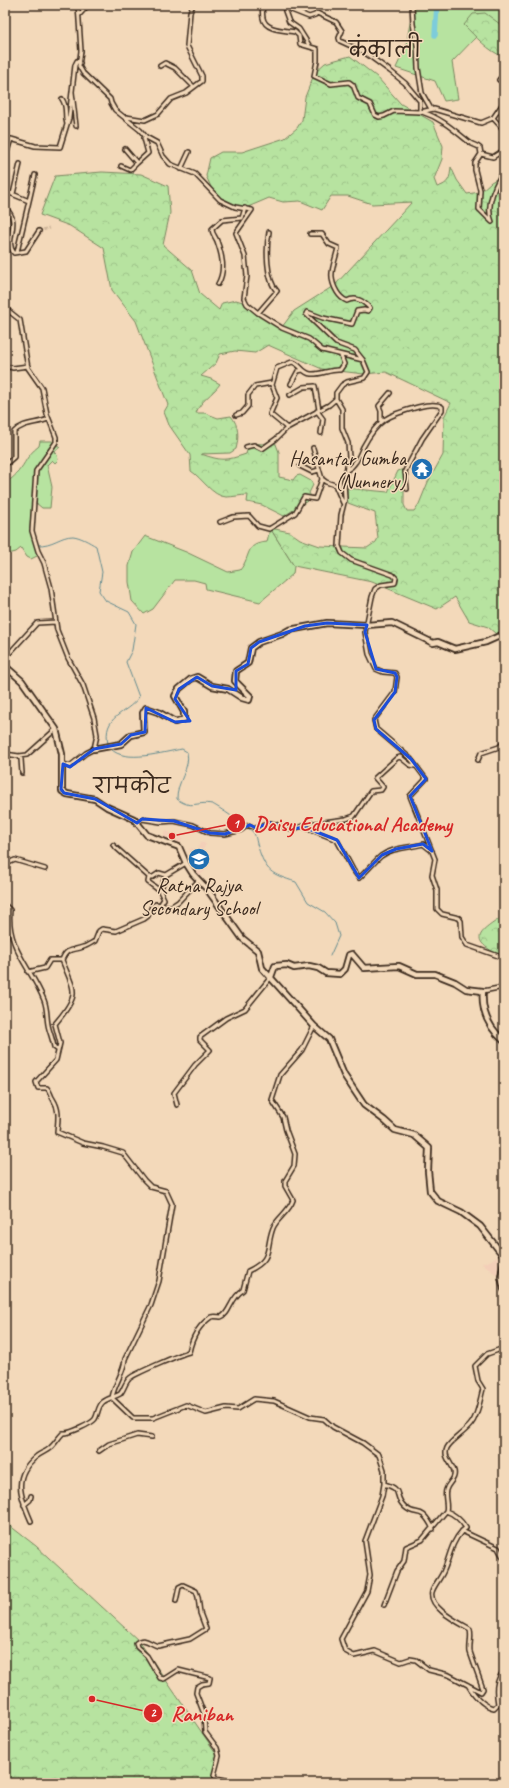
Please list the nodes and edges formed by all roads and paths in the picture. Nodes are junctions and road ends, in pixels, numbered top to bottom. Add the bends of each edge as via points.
1 (78, 5) edge
2 (88, 5) edge
3 (193, 5) edge
4 (262, 5) edge
5 (412, 5) edge
6 (80, 16) junction
7 (309, 45) junction
8 (80, 63) junction
9 (160, 66) dead end
10 (504, 74) edge
11 (499, 80) dead end
12 (194, 87) junction
13 (72, 90) junction
14 (62, 99) dead end
15 (504, 102) edge
16 (431, 109) junction
17 (420, 112) junction
18 (122, 116) junction
19 (493, 118) junction
20 (67, 124) junction
21 (76, 126) dead end
22 (504, 130) edge
23 (144, 138) dead end
24 (125, 149) dead end
25 (504, 150) edge
26 (189, 152) dead end
27 (481, 154) junction
28 (5, 158) edge
29 (137, 163) junction
30 (20, 164) dead end
31 (121, 166) dead end
32 (181, 169) junction
33 (35, 175) dead end
34 (504, 176) edge
35 (5, 191) edge
36 (13, 194) junction
37 (29, 201) junction
38 (5, 208) edge
39 (245, 208) junction
40 (39, 231) tunnel mouth
41 (269, 232) dead end
42 (310, 234) dead end
43 (17, 252) junction
44 (218, 284) dead end
45 (5, 308) edge
46 (258, 313) junction
47 (341, 356) junction
48 (363, 360) junction
49 (5, 366) edge
50 (28, 366) junction
51 (303, 370) junction
52 (272, 383) junction
53 (291, 384) dead end
54 (390, 392) dead end
55 (290, 395) dead end
56 (336, 399) junction
57 (318, 411) junction
58 (236, 415) dead end
59 (48, 418) junction
60 (381, 422) junction
61 (287, 428) junction
62 (321, 433) dead end
63 (246, 447) dead end
64 (313, 448) dead end
65 (5, 465) edge
66 (300, 466) dead end
67 (319, 470) junction
68 (347, 470) junction
69 (322, 478) junction
70 (407, 489) dead end
71 (344, 505) junction
72 (220, 522) dead end
73 (56, 622) junction
74 (367, 625) junction
75 (504, 634) edge
76 (5, 658) edge
77 (5, 666) edge
78 (56, 729) junction
79 (504, 742) edge
80 (94, 749) junction
81 (5, 754) edge
82 (19, 756) junction
83 (478, 760) dead end
84 (63, 764) junction
85 (415, 766) junction
86 (22, 773) dead end
87 (137, 823) junction
88 (304, 827) junction
89 (113, 845) dead end
90 (432, 851) junction
91 (5, 862) edge
92 (186, 863) junction
93 (45, 870) dead end
94 (166, 875) junction
95 (149, 877) junction
96 (199, 880) junction
97 (160, 891) junction
98 (5, 905) edge
99 (160, 905) junction
100 (504, 958) edge
101 (62, 960) junction
102 (28, 972) junction
103 (271, 977) junction
104 (504, 987) edge
105 (483, 991) junction
106 (314, 1026) junction
107 (504, 1041) edge
108 (58, 1050) junction
109 (177, 1105) dead end
110 (504, 1289) edge
111 (504, 1348) edge
112 (112, 1398) junction
113 (152, 1437) dead end
114 (99, 1451) dead end
115 (384, 1484) junction
116 (31, 1496) dead end
117 (24, 1505) junction
118 (446, 1511) junction
119 (30, 1521) dead end
120 (433, 1529) junction
121 (462, 1531) junction
122 (504, 1559) edge
123 (176, 1601) dead end
124 (384, 1605) dead end
125 (504, 1671) edge
126 (467, 1684) junction
127 (233, 1783) edge

1 - 6 street
2 - 6 street
3 - 12 street via 187,46 202,76 202,81
4 - 7 street via 266,24 295,32 299,36 300,44
5 - 16 street via 422,93
6 - 8 street
7 - 17 street via 317,49 314,76 331,84 349,82 353,85 358,98 370,104 379,117 394,111
7 - 17 street via 300,29 289,22 285,11 289,9 309,17 317,13 336,22 342,31 340,41 364,52 405,83 420,101
8 - 13 street via 77,61 75,65
8 - 18 street via 83,73 105,93 115,110
9 - 12 street via 165,63 175,68
10 - 11 street
12 - 18 street via 171,99 158,114 145,120
13 - 20 street
13 - 21 street
14 - 20 street via 66,104
15 - 19 street
16 - 17 street
16 - 19 street via 477,123
17 - 27 street via 436,117 464,136 468,142 479,146
18 - 32 street via 146,137 158,143 167,162
19 - 22 street
20 - 28 street via 60,147 36,146 11,139
23 - 29 street via 148,153
24 - 29 street
25 - 27 street via 493,157
26 - 32 street
27 - 34 street via 476,160 475,170 480,190 479,209 492,222 489,204 497,182
29 - 31 street via 130,170
30 - 36 street
32 - 39 street via 195,174 220,200 235,207
33 - 37 street
35 - 36 street
36 - 37 street
37 - 43 street
38 - 43 street via 13,220 11,250
39 - 44 street via 242,218 222,220 212,229 222,259 223,271
39 - 46 street via 252,210 236,233 245,256 245,301
40 - 43 street via 26,250
41 - 46 street via 267,251 270,279 277,290
42 - 48 street via 322,234 329,244 338,248 332,266 332,285 339,296 347,301 361,300 370,308 368,311 357,311 352,324 307,312 306,314 336,343 355,350
45 - 50 street via 20,320
46 - 47 street via 282,328 309,339 322,350
47 - 48 street
47 - 51 street via 344,364 340,370 315,374
48 - 56 street via 367,375 342,385 336,393
49 - 50 street
50 - 59 street via 42,388
51 - 52 street via 296,363 284,364 276,369
51 - 53 street via 298,371
52 - 58 street via 255,386 248,395 248,406
52 - 61 street via 277,398 270,414
54 - 60 street via 378,406 381,411
55 - 57 street via 315,386
56 - 57 street
56 - 68 street via 342,409 342,428 349,450
57 - 61 street
57 - 62 street via 322,419
59 - 65 street via 18,428 14,432 14,457
59 - 73 street via 56,442 36,471 32,531 44,563
60 - 68 street via 371,433 355,463
60 - 70 street via 387,417 423,406 439,404 442,407 405,471
61 - 63 street via 262,449
64 - 67 street
66 - 67 street via 312,472
67 - 69 street
68 - 71 street via 344,480
69 - 71 street via 335,485
69 - 72 street via 315,499 304,497 295,514 269,529 258,526 249,516 233,517
71 - 74 street via 341,515 340,549 351,560 394,575 396,578 394,583 375,590
73 - 76 street via 37,623
73 - 80 street via 63,646 83,685 94,718 97,736
74 - 75 street via 392,623 433,643 438,642 455,649 486,642
74 - 80 street via 327,623 306,626 259,642 251,648 248,663 235,673 235,681 250,696 249,700 228,689 212,686 193,677 175,696 185,715 181,721 175,722 146,708 144,732 131,735 121,744
74 - 85 street via 365,632 369,654 376,670 395,673 398,677 395,692 374,720 376,729 411,759
77 - 78 street via 22,681
78 - 82 street via 27,755
78 - 84 street
79 - 83 street via 499,747 481,753
80 - 84 street via 70,766
81 - 82 street
82 - 86 street
84 - 87 street via 62,791 95,799 129,816
85 - 88 street via 400,757 396,758 375,778 383,787 382,790 371,791 354,816
85 - 90 street via 426,779 410,796
87 - 88 street via 142,819 174,821 210,833 225,834 241,830 248,825 256,828 270,823 293,830
87 - 92 street via 147,835 179,847
88 - 90 street via 337,840 359,878 382,855 396,849 423,844
89 - 95 street
90 - 100 street via 435,859 432,875 438,909 442,914 459,918 462,937 468,945
91 - 93 street via 14,860
92 - 94 street
92 - 96 street
94 - 95 street via 159,873
94 - 97 street
95 - 97 street via 148,882
96 - 99 street via 178,902 170,907
96 - 103 street via 242,938 258,951 262,968
97 - 99 street via 164,899
98 - 102 street via 10,910 9,924 16,951
99 - 101 street via 152,906 148,916 124,928 116,931 102,929 95,941 68,950
101 - 102 street via 50,960 45,968
101 - 108 street via 75,990 68,1008 55,1024 60,1043
102 - 108 street via 48,1010 49,1031 54,1047
103 - 105 street via 276,966 281,965 294,968 309,966 326,973 340,974 345,970 349,955 352,954 364,968 399,966 417,974 434,974 466,989
103 - 106 street
103 - 109 street via 244,1009 222,1020 200,1037 210,1050 174,1093
104 - 105 street
105 - 107 street via 486,1019
106 - 110 street via 329,1039 344,1075 364,1105 395,1130 414,1135 428,1148 430,1191 438,1201 461,1212 480,1226 502,1254 504,1261 501,1278
106 - 112 street via 302,1050 280,1075 272,1100 283,1117 295,1154 294,1166 285,1181 293,1200 290,1208 273,1228 265,1258 257,1267 248,1271 243,1290 230,1303 229,1310 221,1317 211,1316 202,1326 191,1340 189,1352 130,1378 120,1393
108 - 112 street via 56,1060 36,1082 38,1088 47,1088 51,1092 59,1110 57,1132 83,1143 123,1153 144,1180 152,1187 166,1192 172,1204 159,1281 125,1359
111 - 118 street via 487,1354 475,1366 478,1381 483,1389 473,1423 447,1447 446,1454 454,1469 454,1477 445,1490
112 - 115 street via 134,1418 157,1417 186,1405 206,1412 226,1408 238,1409 254,1399 274,1400 310,1417 324,1419 379,1455 384,1470
112 - 117 street via 103,1402 96,1418 89,1424 69,1434 62,1433 51,1448 35,1457 26,1467 20,1484
113 - 114 street via 137,1434 109,1444
115 - 120 street via 394,1487 403,1505 410,1511 422,1513
115 - 126 street via 365,1541 370,1575 367,1591 341,1639 345,1651 354,1656 375,1650 401,1662 416,1660 429,1670 449,1675
116 - 117 street
117 - 119 street
118 - 120 street
118 - 121 street via 462,1522 466,1528
120 - 124 street via 422,1540 406,1547 404,1561 397,1571
121 - 122 street via 498,1548
121 - 126 street via 452,1544 442,1576 432,1592 432,1600 454,1620 470,1629 470,1650 483,1689 481,1692
123 - 127 street via 179,1587 183,1585 196,1590 206,1629 190,1639 158,1646 145,1639 136,1643 160,1678 164,1679 178,1670 210,1678 209,1683 202,1684 196,1690 204,1714 205,1732 217,1748 219,1756 214,1775
125 - 126 street via 496,1686 498,1704 494,1708 478,1699

